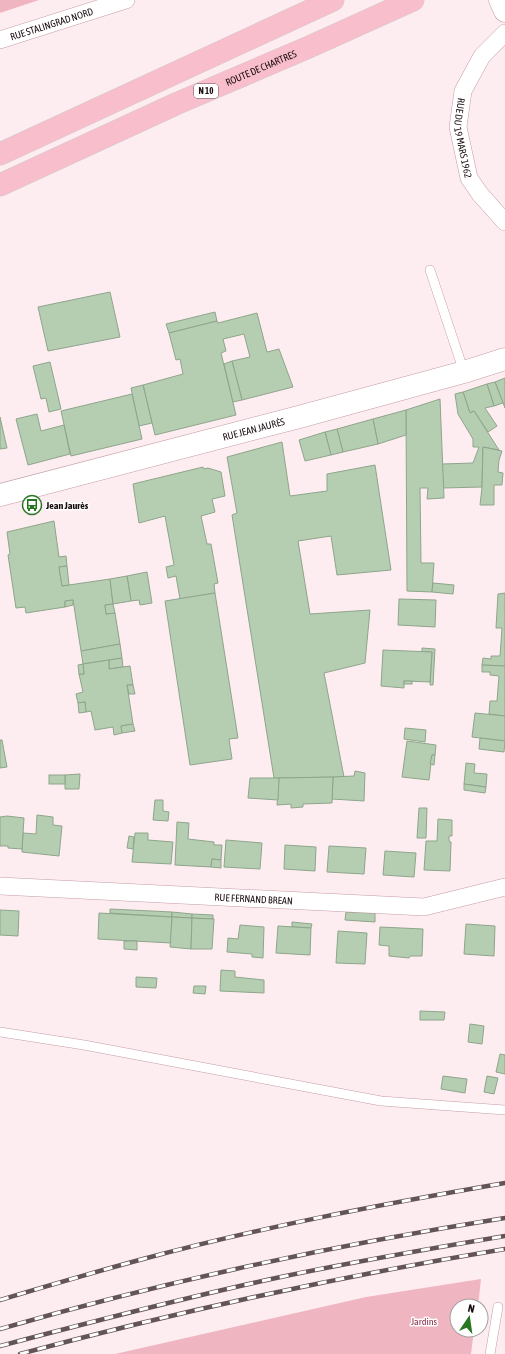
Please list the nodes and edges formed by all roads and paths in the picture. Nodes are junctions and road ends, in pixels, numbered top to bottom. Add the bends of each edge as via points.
1 (126, 0) edge
2 (333, 0) edge
3 (413, 0) edge
4 (500, 0) edge
5 (505, 11) edge
6 (505, 33) edge
7 (0, 40) edge
8 (0, 154) edge
9 (0, 185) edge
10 (504, 221) edge
11 (430, 270) dead end
12 (505, 359) edge
13 (464, 372) junction
14 (0, 495) edge
15 (0, 886) edge
16 (505, 888) edge
17 (0, 1032) edge
18 (505, 1110) edge
19 (498, 1307) dead end
20 (490, 1354) edge

1 - 7 street, RUE STALINGRAD NORD
2 - 8 main road
3 - 9 main road, ROUTE DE CHARTRES / N 10 via 178,103
4 - 5 street
6 - 10 street, RUE DU 19 MARS 1962 via 482,56 463,91 458,127 469,178
11 - 13 lane
12 - 13 street, RUE JEAN JAURÈS
13 - 14 street, RUE JEAN JAURÈS
15 - 16 street, RUE FERNAND BREAN via 424,907
17 - 18 lane via 84,1045 381,1101
19 - 20 lane

